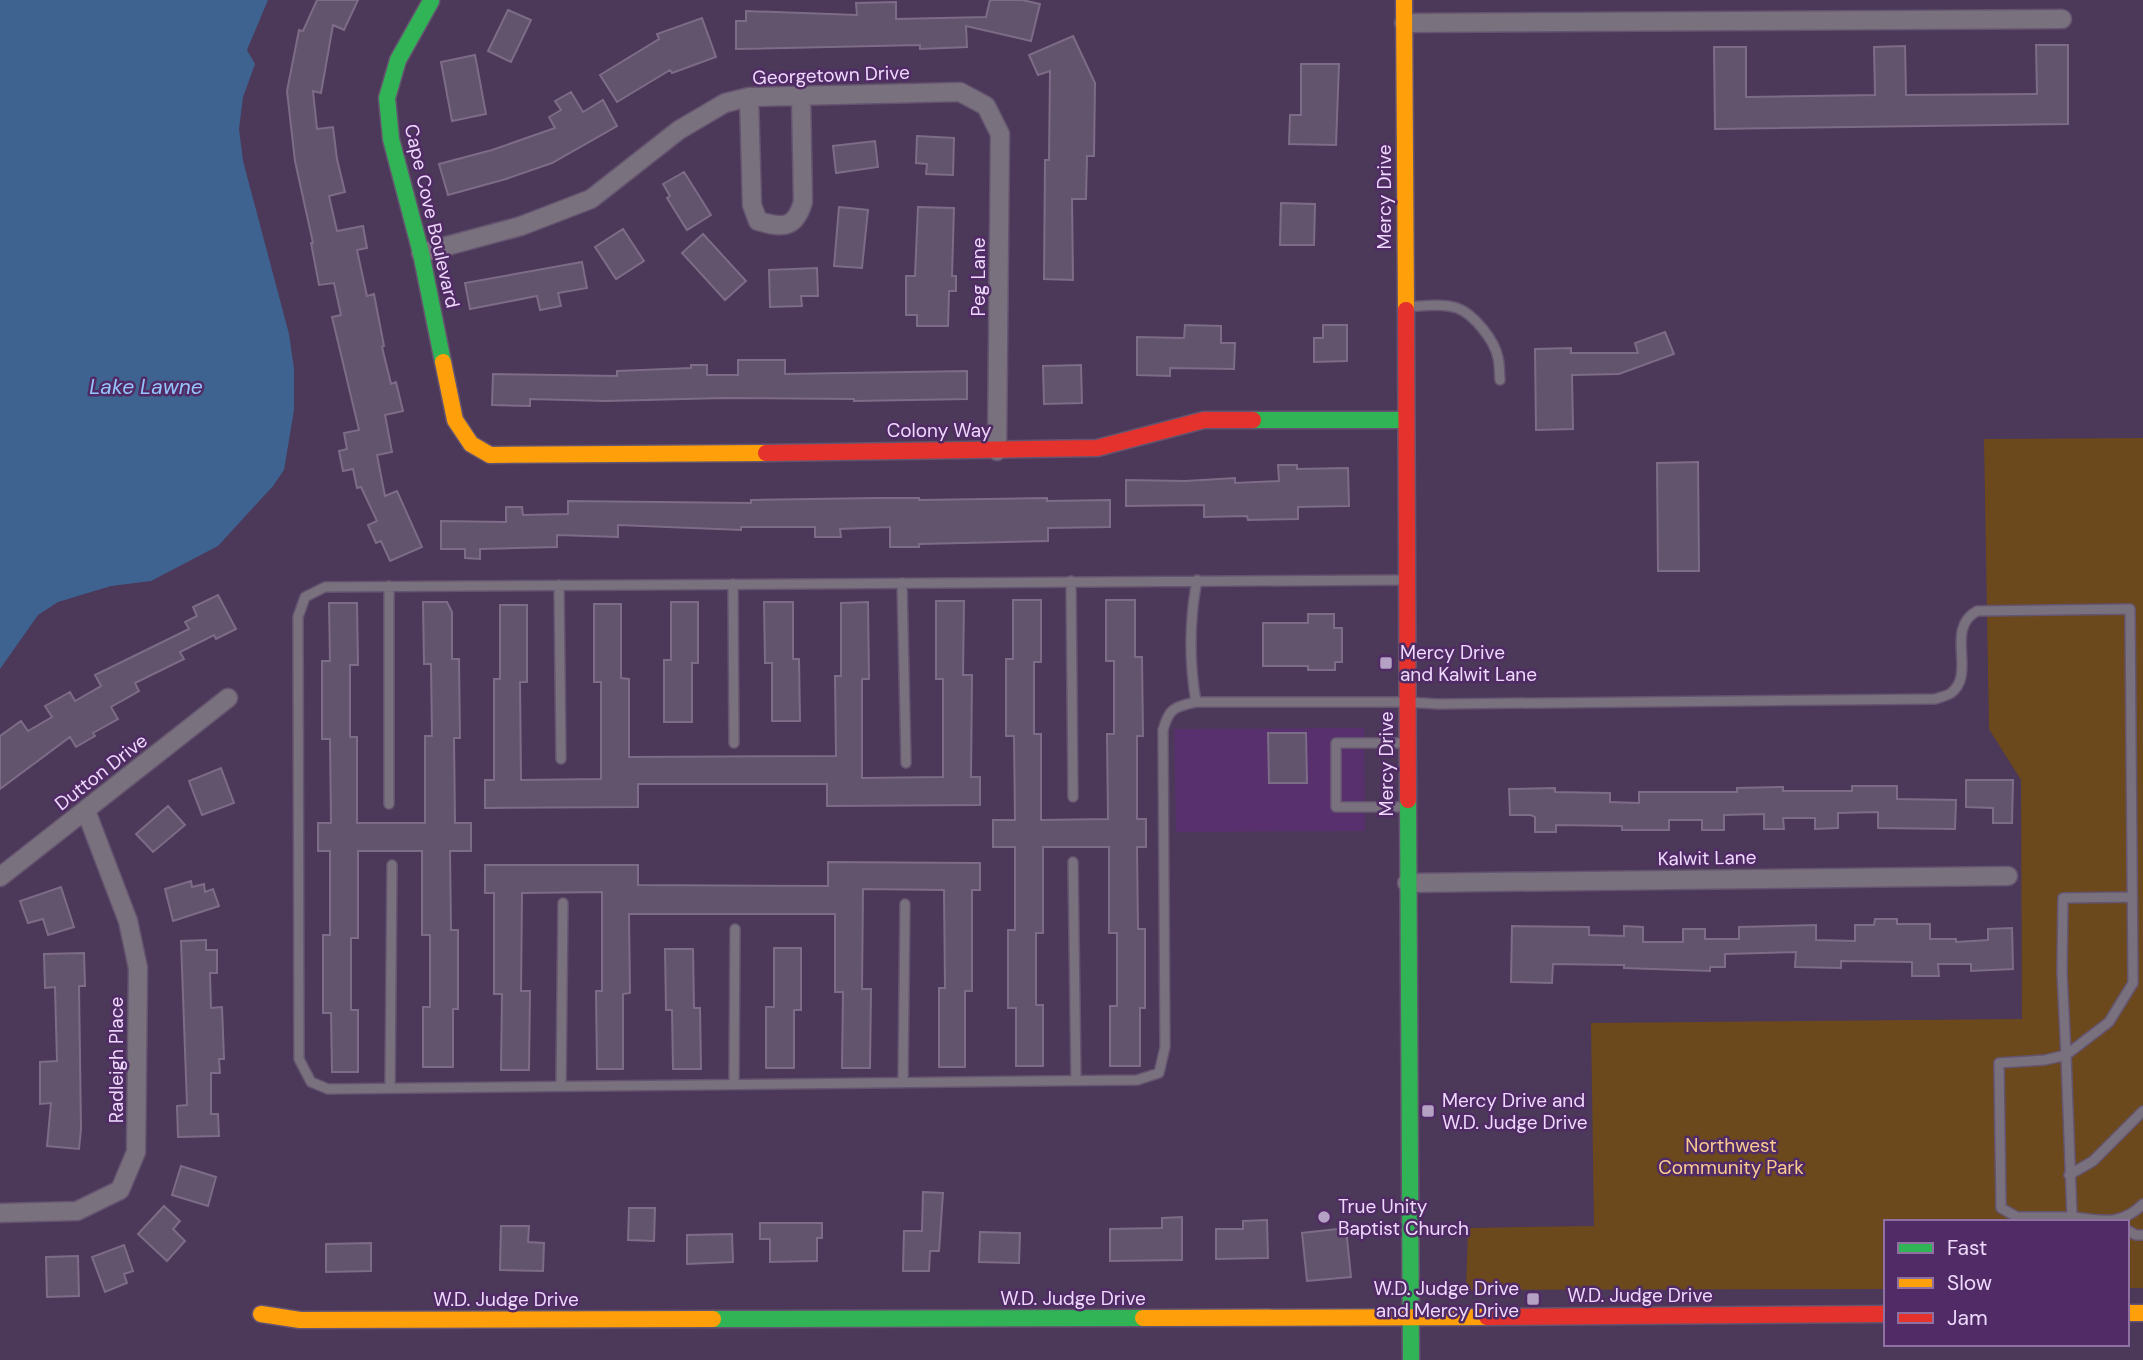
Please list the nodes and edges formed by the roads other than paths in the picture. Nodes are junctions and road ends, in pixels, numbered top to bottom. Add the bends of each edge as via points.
1 (1404, 0) edge
2 (431, 1) edge
3 (2063, 19) dead end
4 (1404, 23) junction
5 (801, 96) junction
6 (750, 97) junction
7 (986, 106) joint
8 (421, 253) junction
9 (1406, 307) junction
10 (1500, 380) dead end
11 (1406, 420) junction
12 (471, 444) joint
13 (998, 451) junction
14 (1197, 580) junction
15 (1407, 580) junction
16 (1071, 582) junction
17 (902, 583) junction
18 (733, 584) junction
19 (559, 585) junction
20 (389, 586) junction
21 (228, 698) dead end
22 (1196, 702) junction
23 (1407, 702) junction
24 (734, 743) dead end
25 (1407, 743) junction
26 (561, 759) dead end
27 (906, 763) dead end
28 (1073, 797) dead end
29 (389, 804) dead end
30 (1407, 807) junction
31 (86, 811) junction
32 (1073, 862) dead end
33 (392, 865) dead end
34 (2008, 876) dead end
35 (0, 877) edge
36 (1407, 883) junction
37 (2132, 897) junction
38 (563, 904) dead end
39 (905, 904) dead end
40 (735, 929) dead end
41 (2066, 1055) junction
42 (1076, 1080) junction
43 (904, 1082) junction
44 (734, 1084) junction
45 (561, 1086) junction
46 (390, 1088) junction
47 (2143, 1111) edge
48 (2069, 1175) junction
49 (2143, 1204) edge
50 (0, 1213) edge
51 (2072, 1219) edge
52 (2118, 1220) edge
53 (261, 1314) dead end
54 (1884, 1314) edge
55 (1410, 1318) junction
56 (1411, 1360) edge

1 - 4 street, Mercy Drive
2 - 8 street, Cape Cove Boulevard via 398,60 387,99 391,139
3 - 4 street
4 - 9 street, Mercy Drive
5 - 6 street, Georgetown Drive
5 - 6 street via 803,202 798,218 774,225 758,221 752,205
5 - 7 street, Georgetown Drive via 960,92
6 - 8 street, Georgetown Drive via 725,103 679,130 591,199 521,226
7 - 13 street, Peg Lane via 1000,134
8 - 12 street, Cape Cove Boulevard via 455,421
9 - 10 lane via 1442,306 1472,317 1493,345
9 - 11 street, Mercy Drive
11 - 13 street, Colony Way via 1204,420 1097,448
11 - 15 street, Mercy Drive
12 - 13 street, Colony Way via 489,455
14 - 15 lane
14 - 16 lane
14 - 22 lane via 1190,669
15 - 23 street, Mercy Drive
16 - 17 lane
16 - 28 lane
17 - 18 lane
17 - 27 lane
18 - 19 lane
18 - 24 lane
19 - 20 lane
19 - 26 lane
20 - 29 lane
20 - 46 lane via 325,587 305,597 298,631 299,1059 311,1082 328,1089
21 - 31 street, Dutton Drive
22 - 23 lane
22 - 42 lane via 1177,706 1167,714 1163,730 1165,1047 1159,1073 1137,1080
23 - 25 street, Mercy Drive
23 - 37 lane via 1935,699 1952,692 1961,680 1962,625 1977,611 2130,609
25 - 30 street, Mercy Drive
25 - 30 lane via 1336,743 1336,807
30 - 36 street, Mercy Drive
31 - 35 street, Dutton Drive
31 - 50 street, Radleigh Place via 128,921 138,968 136,1152 120,1190 77,1211
32 - 42 lane
33 - 46 lane
34 - 36 street, Kalwit Lane
36 - 55 street, Mercy Drive
37 - 41 lane via 2133,983 2109,1021
37 - 41 lane via 2063,898
38 - 45 lane
39 - 43 lane
40 - 44 lane
41 - 48 lane
41 - 51 lane via 1999,1063 2001,1208 2017,1217
42 - 43 lane
43 - 44 lane
44 - 45 lane
45 - 46 lane
47 - 48 lane via 2093,1161
48 - 51 lane
49 - 52 lane
53 - 55 street, W.D. Judge Drive via 300,1320
54 - 55 street, W.D. Judge Drive
55 - 56 street, Mercy Drive

